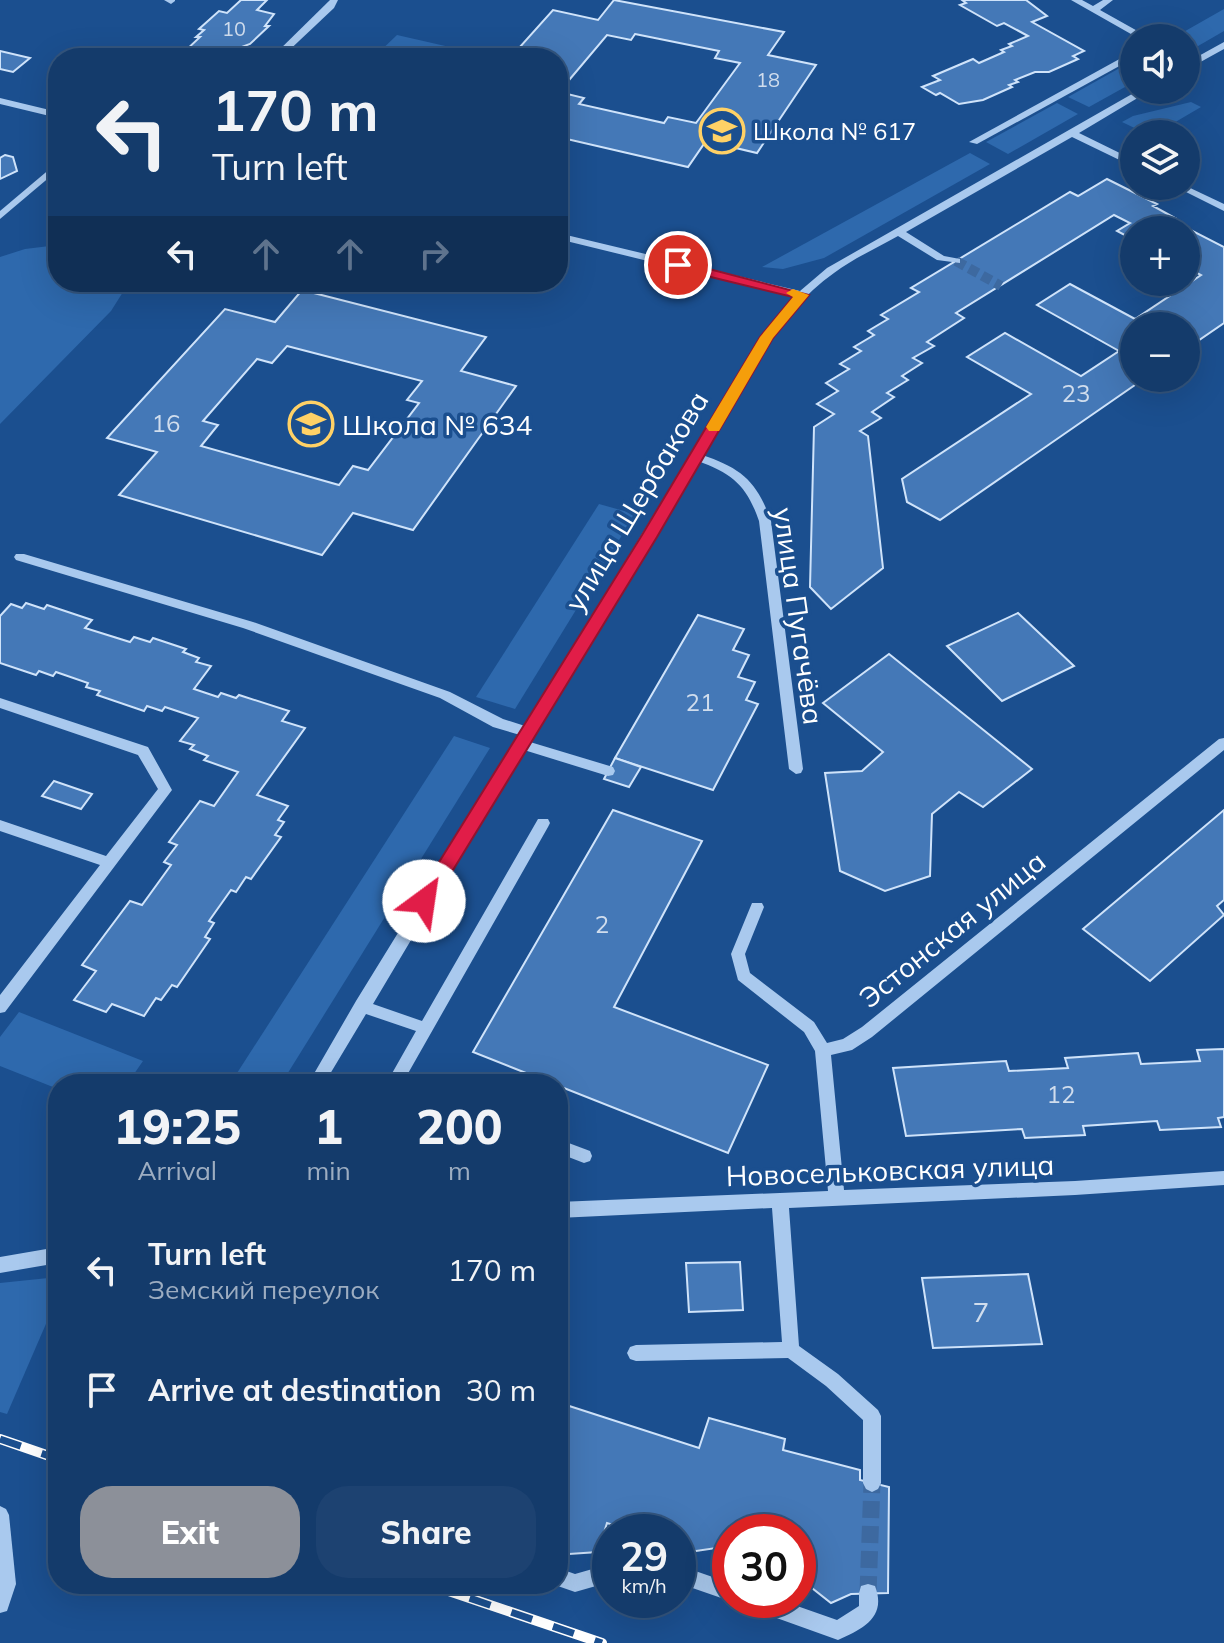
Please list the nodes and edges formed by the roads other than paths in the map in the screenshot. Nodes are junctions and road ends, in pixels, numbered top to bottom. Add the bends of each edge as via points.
1 (334, 0) edge
2 (1075, 0) edge
3 (1109, 0) edge
4 (1093, 10) junction
5 (1120, 25) edge
6 (1224, 45) edge
7 (287, 48) edge
8 (1200, 58) edge
9 (1120, 62) edge
10 (0, 101) edge
11 (1122, 104) edge
12 (48, 113) edge
13 (1072, 133) junction
14 (974, 142) dead end
15 (1120, 157) edge
16 (48, 174) edge
17 (1200, 196) edge
18 (1224, 208) edge
19 (0, 216) edge
20 (899, 232) junction
21 (568, 238) edge
22 (956, 261) tunnel mouth
23 (802, 295) junction
24 (697, 457) junction
25 (20, 557) dead end
26 (0, 703) edge
27 (524, 738) junction
28 (1224, 743) edge
29 (796, 769) dead end
30 (608, 771) dead end
31 (543, 823) dead end
32 (0, 825) edge
33 (109, 863) junction
34 (757, 907) dead end
35 (2, 1001) edge
36 (361, 1006) junction
37 (425, 1028) junction
38 (823, 1050) junction
39 (322, 1074) edge
40 (400, 1074) edge
41 (568, 1150) edge
42 (584, 1156) dead end
43 (1224, 1178) edge
44 (837, 1199) junction
45 (780, 1201) junction
46 (568, 1210) edge
47 (48, 1257) edge
48 (0, 1265) edge
49 (791, 1350) junction
50 (636, 1353) dead end
51 (872, 1483) tunnel mouth
52 (1, 1515) edge
53 (592, 1578) edge
54 (568, 1581) edge
55 (868, 1593) tunnel mouth
56 (0, 1604) edge
57 (804, 1618) edge

1 - 7 street
2 - 4 street
3 - 4 street
4 - 5 street
6 - 8 street
9 - 14 street
10 - 12 street
11 - 13 street, улица Щербакова
13 - 15 street
13 - 20 street, улица Щербакова
16 - 19 street
17 - 18 street
20 - 22 street via 941,258
20 - 23 street, улица Щербакова via 831,270
21 - 23 street
23 - 24 street, улица Щербакова via 767,337
24 - 27 street, улица Щербакова
24 - 29 street, улица Пугачёва via 745,479 765,521
25 - 27 street via 248,625 445,695
26 - 33 street via 143,751 165,790
27 - 30 street
27 - 36 street, улица Щербакова
28 - 38 street, Эстонская улица via 867,1032 847,1045
31 - 37 street
32 - 33 street
33 - 35 street
34 - 38 street via 738,954 743,976 809,1027
36 - 37 street
36 - 39 street, улица Щербакова
37 - 40 street
38 - 44 street
41 - 42 street
43 - 44 street, Новосельковская улица
44 - 45 street, Новосельковская улица
45 - 46 street, Новосельковская улица
45 - 49 street
47 - 48 street
49 - 50 street
49 - 51 street via 872,1416
52 - 56 street via 7,1584
53 - 54 street
55 - 57 street via 869,1611 838,1630

